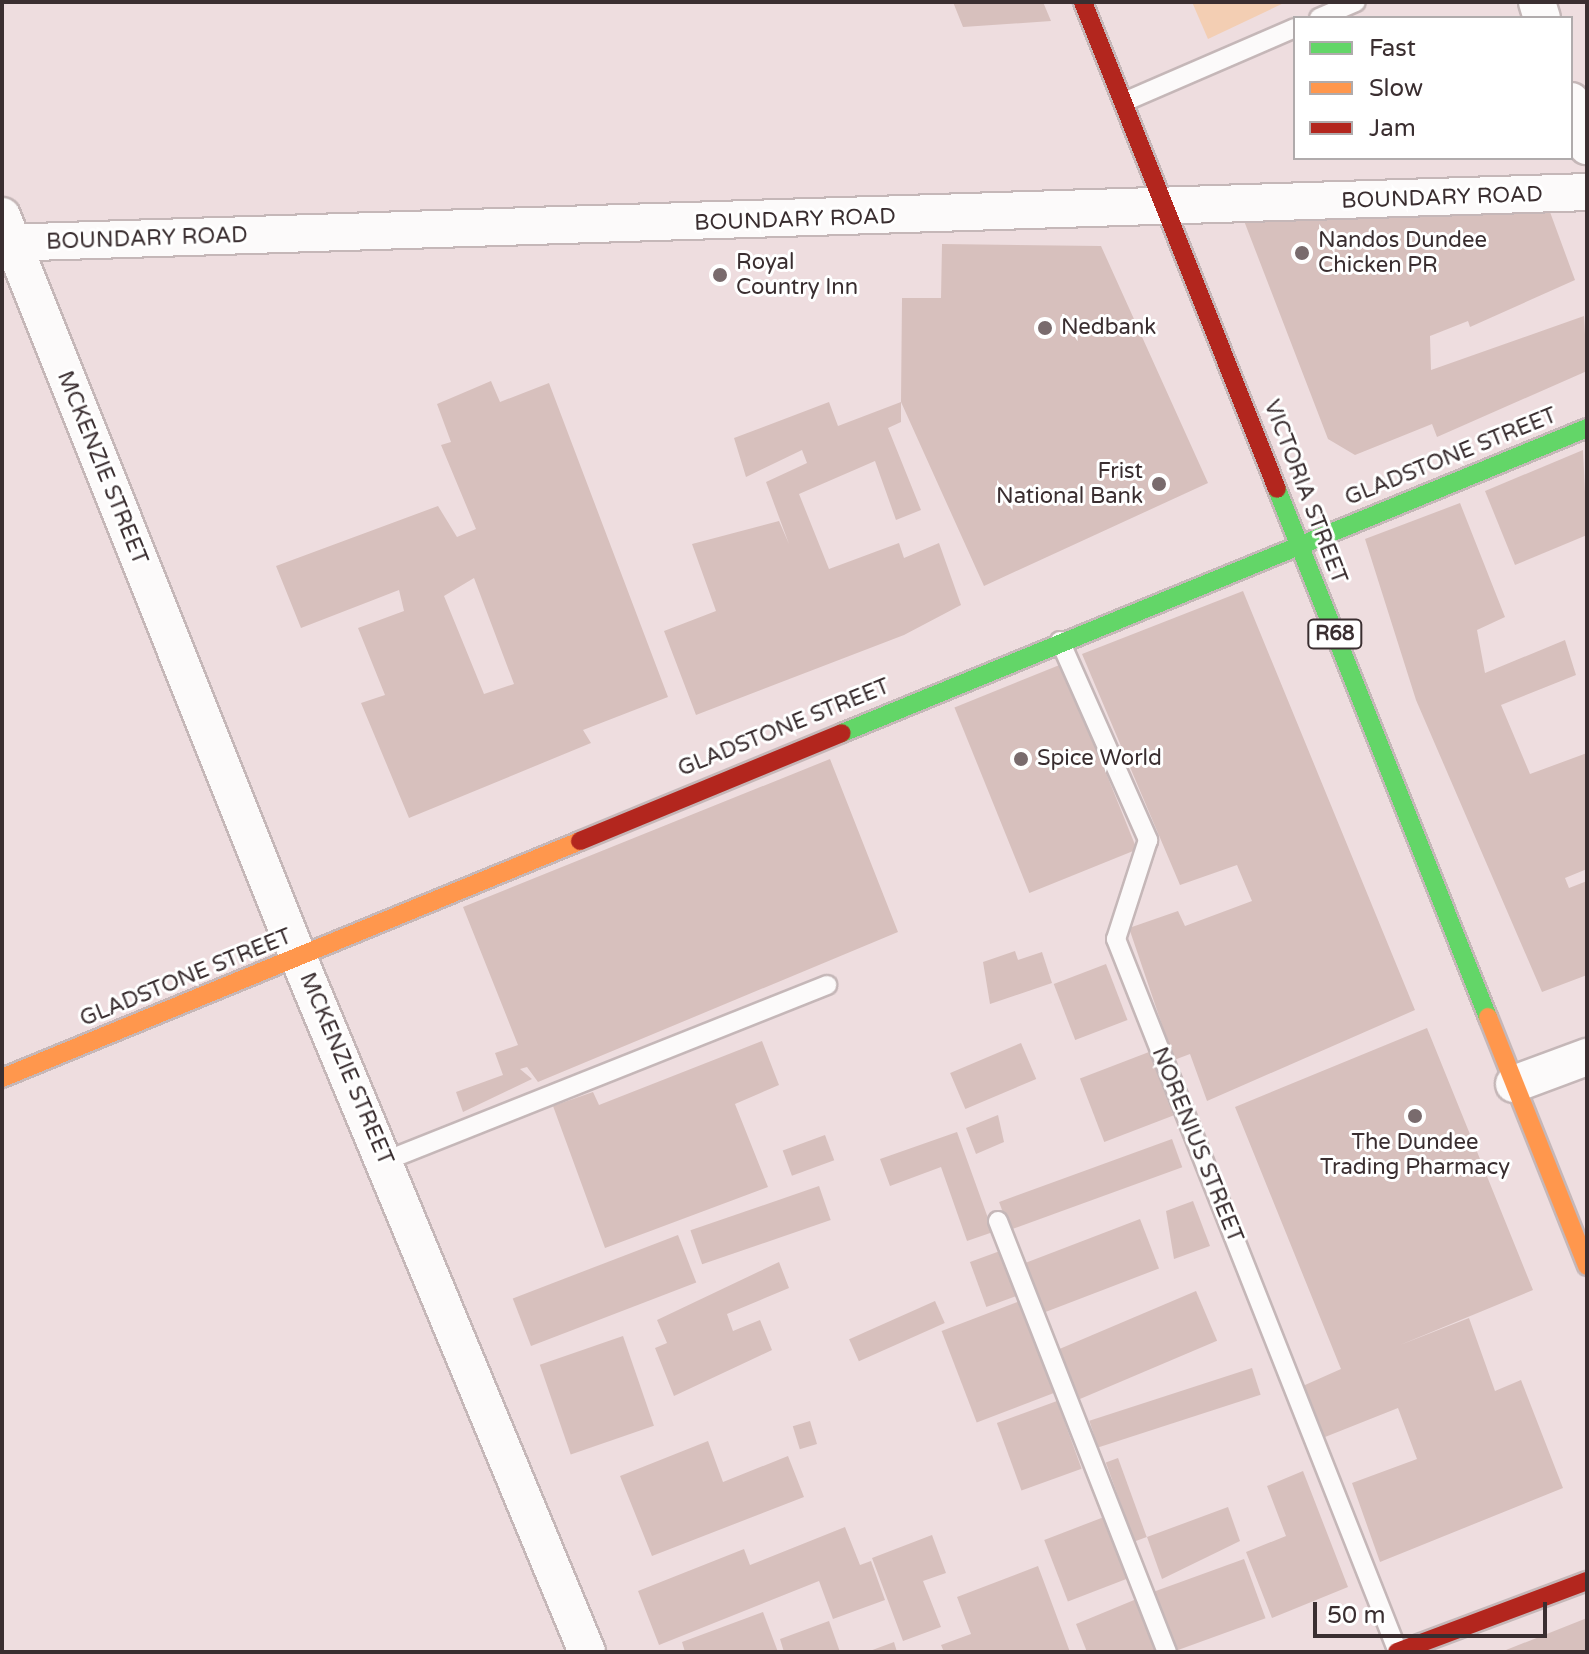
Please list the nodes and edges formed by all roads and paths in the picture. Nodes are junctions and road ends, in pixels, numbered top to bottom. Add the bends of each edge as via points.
1 (1083, 2) edge
2 (1356, 2) edge
3 (1324, 16) edge
4 (1293, 29) edge
5 (1124, 102) junction
6 (1573, 107) edge
7 (1587, 146) edge
8 (1587, 192) edge
9 (1168, 209) junction
10 (5, 234) edge
11 (1586, 431) edge
12 (1299, 544) junction
13 (1060, 640) junction
14 (299, 959) junction
15 (827, 985) dead end
16 (1587, 1057) edge
17 (2, 1078) edge
18 (1514, 1084) junction
19 (385, 1161) junction
20 (998, 1221) dead end
21 (1587, 1266) edge
22 (1587, 1581) edge
23 (587, 1652) edge
24 (1167, 1652) edge
25 (1397, 1652) edge

1 - 5 street, VICTORIA STREET / R68
2 - 3 lane
4 - 5 lane
5 - 9 street, VICTORIA STREET / R68
6 - 7 street
8 - 9 street, BOUNDARY ROAD
9 - 10 street, BOUNDARY ROAD
9 - 12 street, VICTORIA STREET / R68
10 - 14 street, MCKENZIE STREET
11 - 12 street, GLADSTONE STREET
12 - 13 street, GLADSTONE STREET
12 - 18 street, VICTORIA STREET / R68
13 - 14 street, GLADSTONE STREET
13 - 25 lane, NORENIUS STREET via 1148,840 1116,939
14 - 17 street, GLADSTONE STREET
14 - 19 street, MCKENZIE STREET
15 - 19 lane
16 - 18 street
18 - 21 street, VICTORIA STREET / R68
19 - 23 street, MCKENZIE STREET
20 - 24 lane
22 - 25 street

